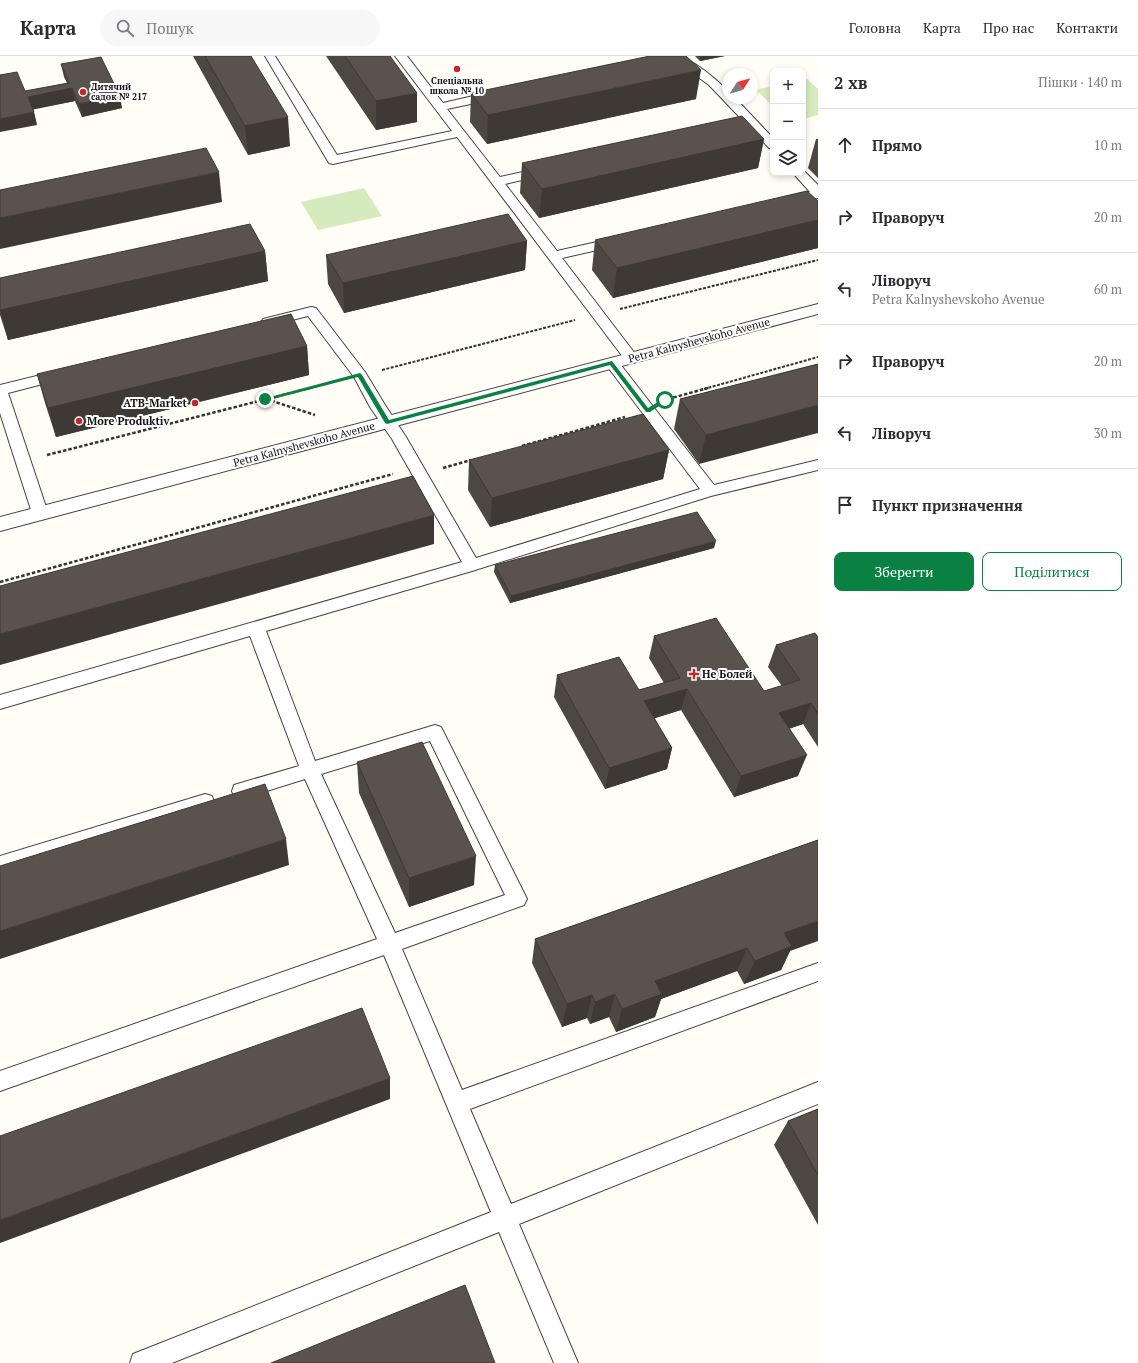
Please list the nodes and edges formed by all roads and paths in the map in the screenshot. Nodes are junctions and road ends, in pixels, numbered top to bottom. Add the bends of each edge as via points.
1 (401, 56) edge
2 (270, 57) dead end
3 (668, 58) edge
4 (508, 92) edge
5 (439, 106) junction
6 (460, 133) junction
7 (770, 142) edge
8 (559, 168) edge
9 (802, 176) edge
10 (497, 182) junction
11 (818, 193) edge
12 (779, 203) edge
13 (528, 222) junction
14 (512, 226) edge
15 (631, 238) edge
16 (554, 256) junction
17 (818, 260) edge
18 (818, 309) edge
19 (598, 314) junction
20 (258, 325) edge
21 (631, 358) junction
22 (818, 358) edge
23 (612, 363) junction
24 (76, 371) edge
25 (360, 375) junction
26 (0, 390) edge
27 (265, 399) junction
28 (648, 410) junction
29 (315, 415) dead end
30 (387, 422) junction
31 (519, 447) edge
32 (473, 460) edge
33 (22, 462) junction
34 (818, 465) edge
35 (398, 472) dead end
36 (420, 475) junction
37 (710, 491) junction
38 (40, 513) junction
39 (0, 524) edge
40 (472, 565) junction
41 (0, 582) edge
42 (256, 628) junction
43 (0, 702) edge
44 (310, 770) junction
45 (0, 864) edge
46 (390, 945) junction
47 (818, 972) edge
48 (0, 1081) edge
49 (818, 1093) edge
50 (456, 1102) junction
51 (504, 1218) junction
52 (142, 1363) edge
53 (566, 1363) edge

1 - 5 lane
2 - 6 lane via 333,160
3 - 7 lane via 676,56 713,82
4 - 5 lane
5 - 6 lane
6 - 10 lane
8 - 10 lane
9 - 11 lane
10 - 13 lane
11 - 12 lane
13 - 14 lane
13 - 16 lane
15 - 16 lane
16 - 19 lane
17 - 19 path
18 - 21 street, Petra Kalnyshevskoho Avenue
19 - 21 lane
19 - 25 path
20 - 25 lane via 311,311
21 - 23 street, Petra Kalnyshevskoho Avenue
22 - 28 path via 665,400
23 - 28 lane
23 - 30 street, Petra Kalnyshevskoho Avenue
24 - 26 lane
25 - 27 path
25 - 30 lane
26 - 33 lane
27 - 29 path
27 - 33 path
28 - 31 path
28 - 37 lane
30 - 36 lane
30 - 38 street, Petra Kalnyshevskoho Avenue
32 - 36 path
33 - 38 lane
34 - 37 lane
35 - 41 path
36 - 40 lane
37 - 40 lane
38 - 39 street, Petra Kalnyshevskoho Avenue
40 - 42 lane
42 - 43 lane
42 - 44 lane
44 - 45 lane
44 - 46 lane
44 - 46 lane via 435,732 517,899
46 - 48 lane
46 - 50 lane
47 - 50 lane
49 - 51 lane
50 - 51 lane
51 - 52 lane
51 - 53 lane

